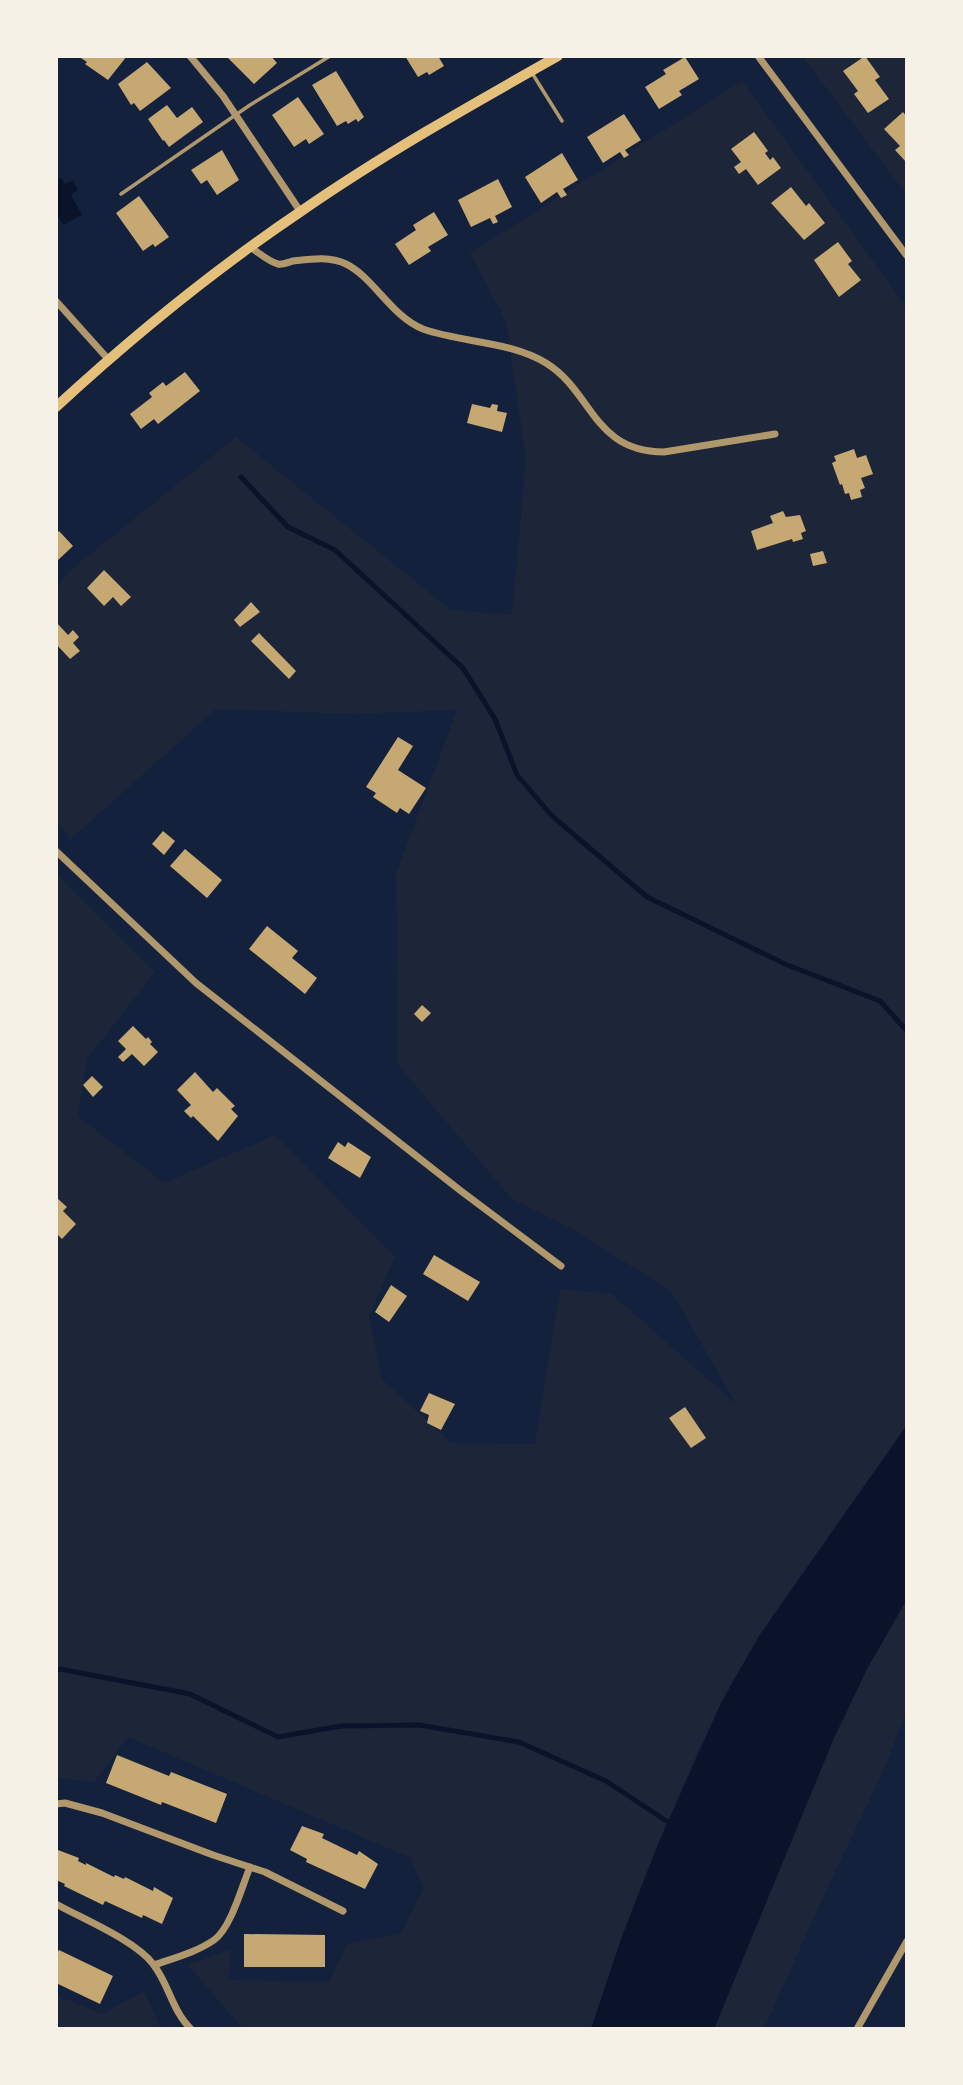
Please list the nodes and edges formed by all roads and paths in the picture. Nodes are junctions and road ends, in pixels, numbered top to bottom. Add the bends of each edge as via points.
1 (190, 56) edge
2 (330, 56) edge
3 (558, 56) edge
4 (761, 57) edge
5 (531, 71) junction
6 (236, 115) junction
7 (562, 121) dead end
8 (121, 194) dead end
9 (300, 211) junction
10 (250, 247) junction
11 (907, 256) edge
12 (56, 301) edge
13 (108, 359) junction
14 (56, 407) edge
15 (775, 434) dead end
16 (56, 851) edge
17 (561, 1266) dead end
18 (56, 1804) edge
19 (250, 1867) junction
20 (56, 1904) edge
21 (343, 1911) dead end
22 (907, 1941) edge
23 (154, 1965) junction
24 (191, 2029) edge
25 (857, 2029) edge

1 - 6 street
2 - 6 lane
3 - 5 main road
4 - 11 street
5 - 7 lane
5 - 9 main road
6 - 8 lane
6 - 9 street
9 - 10 main road
10 - 13 main road
10 - 15 street via 278,264 318,258 348,265 400,314 423,328 537,358 563,376 598,423 632,447 664,452
12 - 13 street
13 - 14 main road
16 - 17 street via 196,983
18 - 19 street via 102,1813
19 - 21 street
19 - 23 street via 225,1927 215,1939
20 - 23 street via 140,1950
22 - 25 street
23 - 24 street via 181,2020

